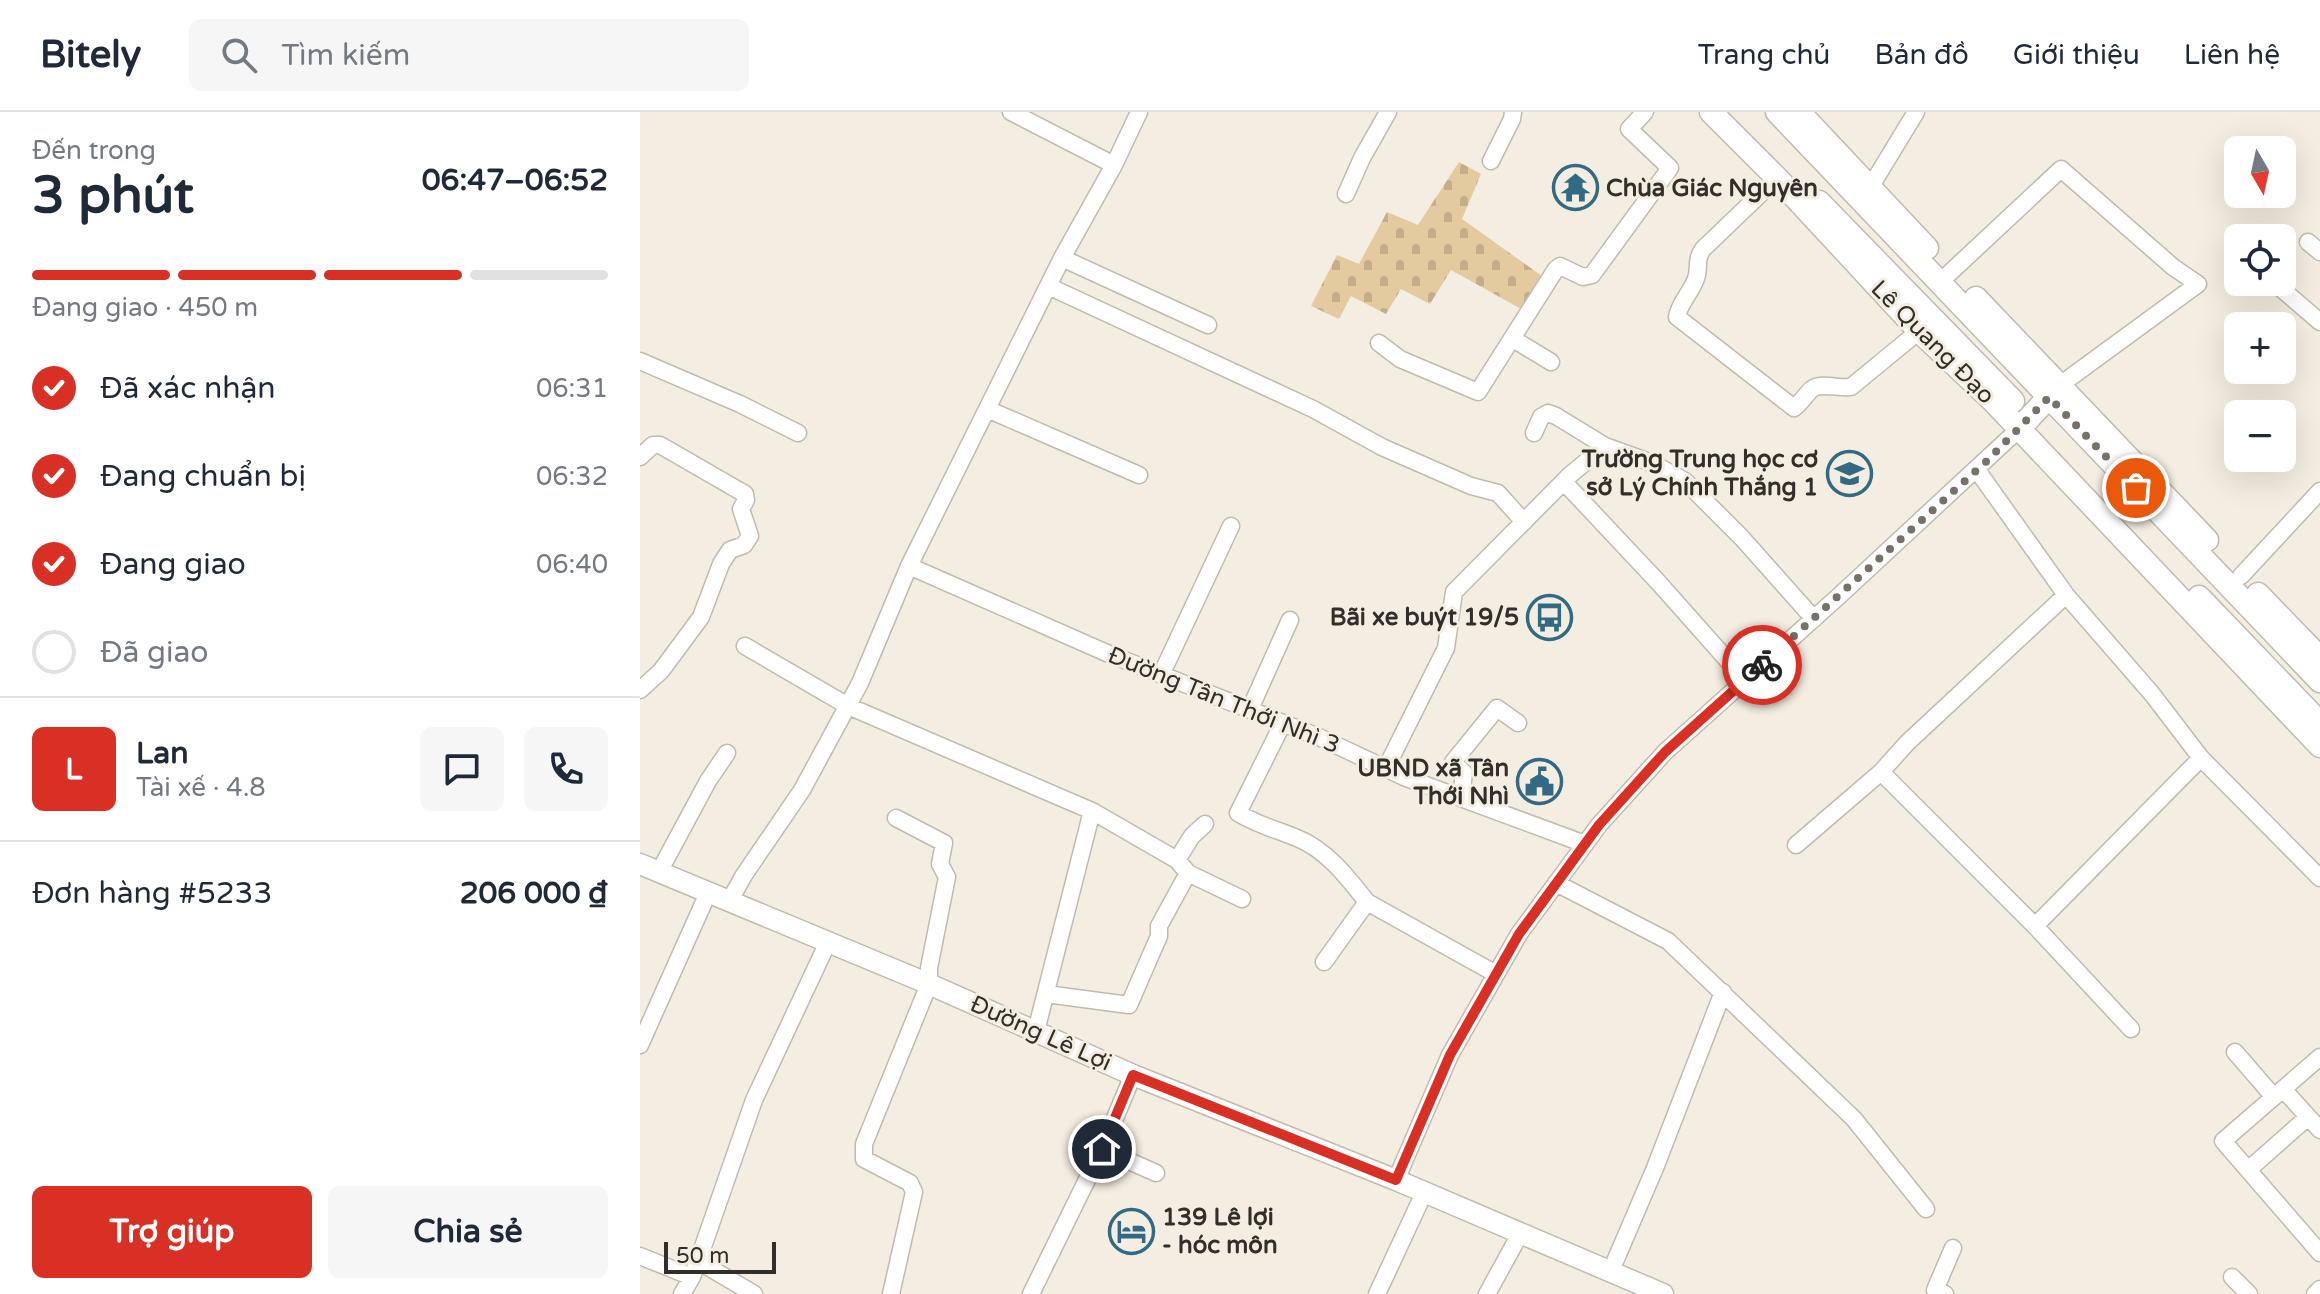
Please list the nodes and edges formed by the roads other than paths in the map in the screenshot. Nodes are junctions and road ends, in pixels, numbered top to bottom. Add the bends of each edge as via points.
1 (1139, 112) edge
2 (1388, 112) edge
3 (1513, 112) edge
4 (1645, 112) edge
5 (1711, 112) edge
6 (1732, 112) edge
7 (1777, 112) edge
8 (1799, 112) edge
9 (1916, 112) edge
10 (1010, 113) edge
11 (1491, 161) dead end
12 (1114, 165) junction
13 (1777, 178) junction
14 (1871, 186) junction
15 (1346, 194) dead end
16 (1062, 258) junction
17 (1945, 277) junction
18 (1048, 286) junction
19 (2290, 296) edge
20 (2320, 322) edge
21 (1208, 325) dead end
22 (1919, 331) junction
23 (1513, 339) junction
24 (1379, 343) dead end
25 (640, 361) edge
26 (1551, 362) dead end
27 (2054, 391) junction
28 (987, 409) junction
29 (2025, 424) junction
30 (798, 433) dead end
31 (1534, 433) dead end
32 (1605, 446) junction
33 (640, 457) edge
34 (1977, 470) junction
35 (1139, 475) dead end
36 (1564, 482) junction
37 (2320, 491) edge
38 (1524, 522) junction
39 (1231, 526) dead end
40 (909, 566) junction
41 (2241, 576) junction
42 (2066, 595) junction
43 (1814, 619) junction
44 (1290, 620) dead end
45 (745, 646) dead end
46 (2320, 658) edge
47 (1162, 673) junction
48 (1745, 680) junction
49 (2320, 681) edge
50 (640, 690) edge
51 (848, 706) junction
52 (1250, 709) junction
53 (1283, 723) junction
54 (1518, 723) dead end
55 (2320, 723) edge
56 (2320, 746) edge
57 (727, 753) dead end
58 (2201, 758) junction
59 (1386, 768) junction
60 (1881, 772) junction
61 (1461, 798) junction
62 (1092, 811) junction
63 (896, 818) dead end
64 (1205, 824) dead end
65 (1585, 844) junction
66 (1796, 845) dead end
67 (1183, 867) junction
68 (650, 868) edge
69 (2320, 878) edge
70 (1556, 883) junction
71 (708, 893) junction
72 (1242, 899) dead end
73 (730, 900) junction
74 (1367, 902) junction
75 (2035, 926) junction
76 (828, 942) junction
77 (1324, 962) dead end
78 (1496, 974) junction
79 (929, 984) junction
80 (1723, 992) junction
81 (1046, 994) junction
82 (2131, 1029) dead end
83 (1036, 1031) junction
84 (640, 1045) edge
85 (2235, 1052) dead end
86 (2320, 1057) edge
87 (1133, 1075) junction
88 (2279, 1093) junction
89 (2308, 1117) junction
90 (2320, 1130) edge
91 (1102, 1149) junction
92 (2248, 1170) junction
93 (1156, 1173) dead end
94 (1396, 1180) junction
95 (1424, 1193) junction
96 (1926, 1209) dead end
97 (1520, 1234) junction
98 (1953, 1248) dead end
99 (2320, 1252) edge
100 (640, 1256) edge
101 (698, 1261) junction
102 (1610, 1273) junction
103 (692, 1277) junction
104 (2232, 1277) dead end
105 (2320, 1289) edge
106 (1937, 1293) edge
107 (682, 1294) edge
108 (754, 1294) edge
109 (891, 1294) edge
110 (1031, 1294) edge
111 (1377, 1294) edge
112 (1487, 1294) edge
113 (1663, 1294) edge
114 (2249, 1294) edge
115 (2315, 1294) edge

1 - 12 street
2 - 15 street
3 - 11 street
4 - 23 street via 1629,129 1670,168 1592,275 1583,277 1560,266
5 - 13 highway, Lê Quang Đạo
6 - 29 highway, Lê Quang Đạo
7 - 17 highway, Lê Quang Đạo
8 - 14 highway, Lê Quang Đạo
9 - 14 street
10 - 12 street
12 - 16 street
13 - 22 highway, Lê Quang Đạo
13 - 22 street via 1703,249 1697,277 1677,317 1794,408 1819,385 1851,387
14 - 17 highway, Lê Quang Đạo
16 - 18 street
16 - 21 street
17 - 27 highway, Lê Quang Đạo
17 - 27 street via 2061,169 2198,284
18 - 28 street
18 - 38 street via 1313,409 1382,447 1498,493
19 - 20 street
22 - 29 highway, Lê Quang Đạo
23 - 24 street via 1478,392 1400,359
23 - 26 street
25 - 30 street
27 - 29 highway
27 - 41 highway, Lê Quang Đạo
27 - 49 highway, Lê Quang Đạo
28 - 35 street
28 - 40 street
29 - 34 street
29 - 55 highway, Lê Quang Đạo
29 - 56 highway, Lê Quang Đạo
31 - 32 street via 1548,413
32 - 36 street
32 - 43 street via 1685,481
33 - 50 street via 660,445 745,494 741,509 750,536 730,550 701,617
34 - 42 street
34 - 43 street
36 - 38 street
36 - 48 street
37 - 41 street
38 - 59 street via 1454,592 1446,648
39 - 47 street
40 - 47 street, Đường Tân Thới Nhì 3
40 - 51 street
41 - 46 highway, Lê Quang Đạo
42 - 58 street
42 - 60 street
43 - 48 street
44 - 52 street
45 - 51 street
47 - 52 street, Đường Tân Thới Nhì 3
48 - 65 street via 1665,752
51 - 62 street
51 - 73 street via 802,790
52 - 53 street, Đường Tân Thới Nhì 3
53 - 59 street, Đường Tân Thới Nhì 3
53 - 74 street via 1238,813 1318,849
54 - 61 street via 1497,708 1453,762 1464,773
57 - 68 street
58 - 69 street
58 - 75 street
59 - 61 street, Đường Tân Thới Nhì 3
60 - 66 street
60 - 75 street
61 - 65 street, Đường Tân Thới Nhì 3
62 - 67 street
62 - 81 street
63 - 79 street via 945,846 940,864 947,877
64 - 67 street via 1192,836
65 - 70 street
67 - 72 street
67 - 81 street via 1129,1005
68 - 71 main road, Đường Lê Lợi
70 - 78 street
70 - 80 street via 1668,941
71 - 73 main road, Đường Lê Lợi
71 - 84 street
73 - 76 main road, Đường Lê Lợi
74 - 77 street
74 - 78 street
75 - 82 street
76 - 79 main road, Đường Lê Lợi
76 - 101 street via 754,1100
78 - 94 street via 1450,1055
79 - 83 main road, Đường Lê Lợi
79 - 109 street via 864,1144 864,1159 910,1183 914,1192
80 - 96 street via 1854,1119
80 - 102 street
81 - 83 street
83 - 87 main road, Đường Lê Lợi
85 - 88 street
86 - 88 street
87 - 91 street
87 - 94 main road, Đường Lê Lợi
88 - 89 street
88 - 92 street via 2223,1141
89 - 90 street
89 - 92 street
91 - 93 street
91 - 110 street
92 - 99 street
94 - 95 main road, Đường Lê Lợi
95 - 97 main road, Đường Lê Lợi
95 - 111 street
97 - 102 main road, Đường Lê Lợi
97 - 112 street
98 - 106 street
100 - 103 street
101 - 103 street
101 - 108 street
102 - 113 main road, Đường Lê Lợi
103 - 107 street
104 - 114 street
105 - 115 street

